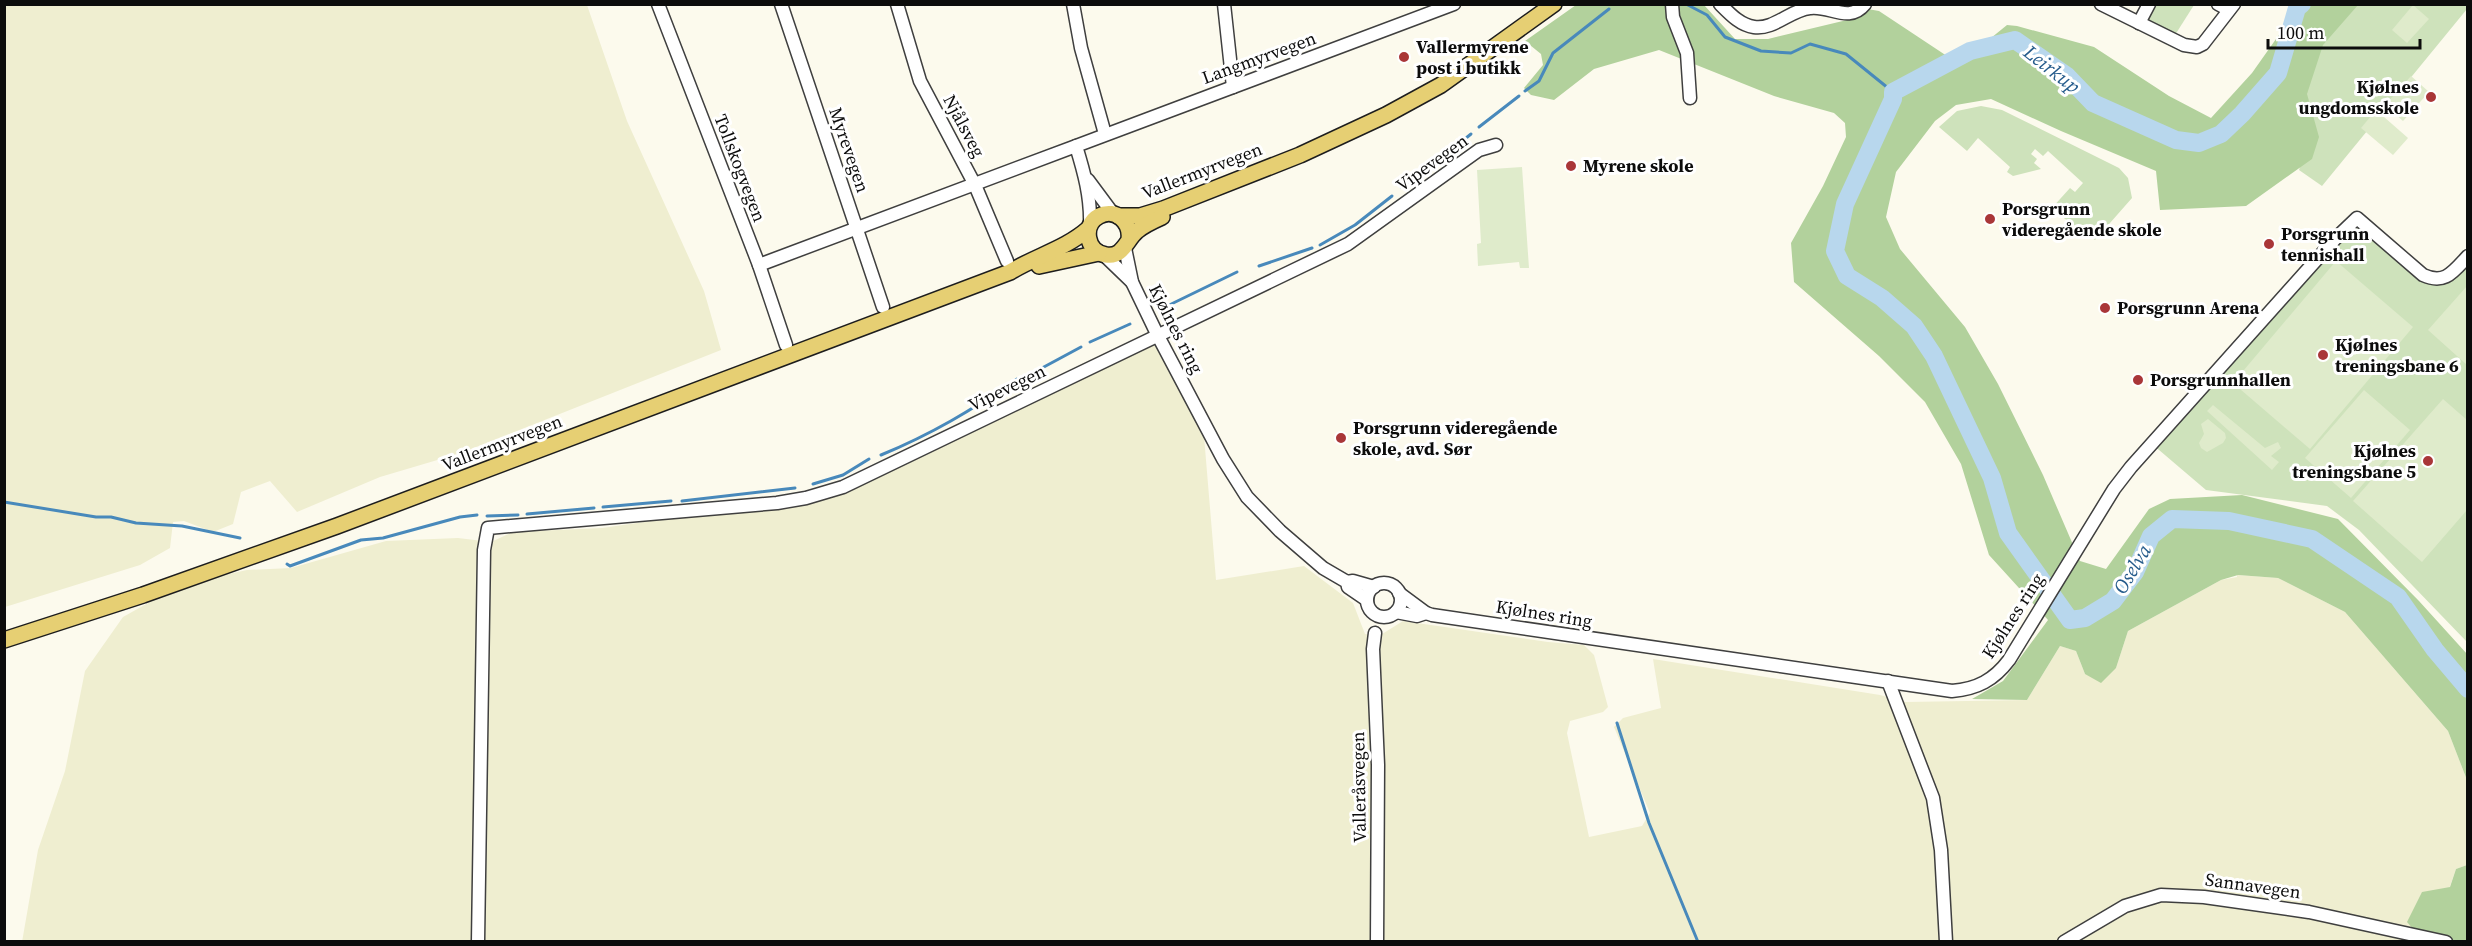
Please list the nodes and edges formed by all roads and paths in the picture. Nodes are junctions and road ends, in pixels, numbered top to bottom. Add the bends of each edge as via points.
1 (658, 4) edge
2 (781, 4) edge
3 (897, 4) edge
4 (1073, 4) edge
5 (1224, 4) edge
6 (1454, 4) edge
7 (1541, 4) edge
8 (1554, 4) edge
9 (1672, 4) edge
10 (1720, 4) edge
11 (1865, 4) edge
12 (2101, 4) edge
13 (2149, 4) edge
14 (2227, 6) edge
15 (2139, 23) junction
16 (1233, 87) junction
17 (1690, 98) dead end
18 (1409, 101) junction
19 (1105, 134) junction
20 (1496, 145) dead end
21 (1076, 146) junction
22 (1300, 155) junction
23 (1086, 177) junction
24 (975, 185) junction
25 (1116, 215) junction
26 (1089, 227) junction
27 (858, 230) junction
28 (1127, 244) junction
29 (1101, 254) junction
30 (2468, 256) edge
31 (759, 266) junction
32 (1008, 266) junction
33 (1132, 282) junction
34 (882, 307) dead end
35 (1158, 334) junction
36 (786, 345) dead end
37 (1347, 582) junction
38 (1374, 588) junction
39 (1400, 593) junction
40 (1367, 600) junction
41 (1396, 612) junction
42 (1426, 613) junction
43 (1375, 633) dead end
44 (4, 640) edge
45 (1887, 681) junction
46 (478, 942) edge
47 (1377, 942) edge
48 (1946, 942) edge
49 (2064, 942) edge
50 (2446, 942) edge

1 - 31 street, Tollskogvegen
2 - 27 street, Myrevegen
3 - 24 street, Njålsveg via 920,81
4 - 19 street
5 - 16 street
6 - 16 street, Langmyrvegen
7 - 18 main road, Vallermyrvegen
8 - 18 main road, Vallermyrvegen via 1441,85
9 - 17 street via 1687,53
10 - 11 street via 1743,24 1761,28 1805,8 1848,14
12 - 15 street
13 - 15 street
14 - 15 street via 2203,44 2197,47 2184,45
16 - 19 street, Langmyrvegen
18 - 22 main road, Vallermyrvegen
19 - 21 street, Langmyrvegen
20 - 35 street, Vipevegen via 1479,150 1348,244
21 - 23 street
21 - 24 street, Langmyrvegen
22 - 25 main road, Vallermyrvegen via 1151,213
22 - 28 main road, Vallermyrvegen via 1251,181 1154,220 1137,231
23 - 25 street
23 - 26 street
24 - 27 street, Langmyrvegen
24 - 32 street, Njålsveg
25 - 26 main road via 1101,215
25 - 28 main road via 1127,226
26 - 29 main road via 1090,243
26 - 32 main road, Vallermyrvegen via 1069,244
27 - 31 street, Langmyrvegen
27 - 34 street, Myrevegen
28 - 29 main road via 1117,254
28 - 33 street, Kjølnes ring
29 - 32 main road, Vallermyrvegen
29 - 33 street, Kjølnes ring
30 - 45 street, Kjølnes ring via 2455,271 2434,280 2356,218 2114,489 1993,678 1980,686 1952,692
31 - 36 street, Tollskogvegen
32 - 44 main road, Vallermyrvegen via 347,522 143,596
33 - 35 street, Kjølnes ring
35 - 37 street, Kjølnes ring via 1247,497 1323,568
35 - 46 street, Vipevegen via 825,493 734,508 488,528 484,550
37 - 38 street, Kjølnes ring
37 - 40 street, Kjølnes ring
38 - 39 street via 1390,585
38 - 40 street
39 - 41 street
39 - 42 street, Kjølnes ring
40 - 41 street via 1368,608 1378,616
41 - 42 street, Kjølnes ring via 1417,616
42 - 45 street, Kjølnes ring
43 - 47 street, Valleråsvegen
45 - 48 street via 1933,798 1941,850
49 - 50 street, Sannavegen via 2125,906 2161,895 2309,912

